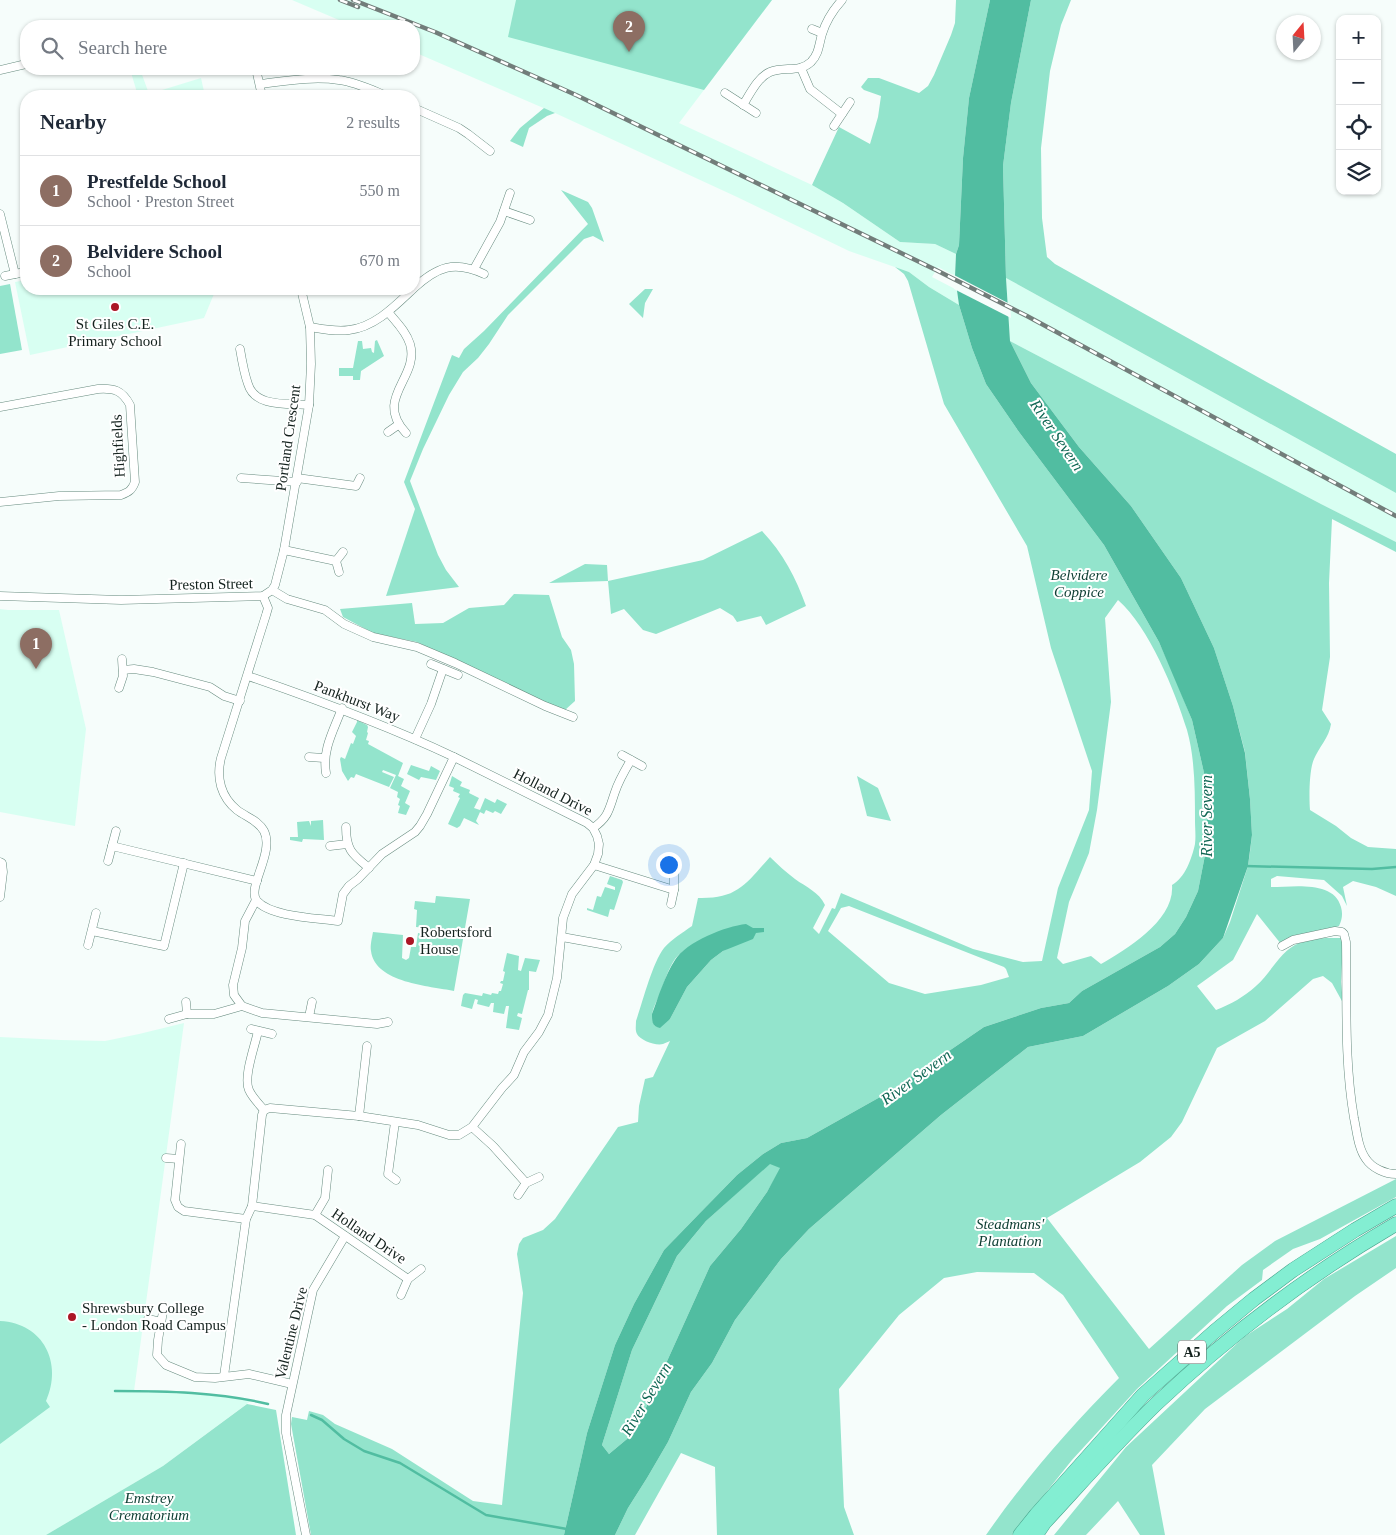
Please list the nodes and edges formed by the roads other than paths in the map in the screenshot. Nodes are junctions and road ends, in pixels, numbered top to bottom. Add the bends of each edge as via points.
1 (842, 0) edge
2 (812, 29) dead end
3 (822, 33) junction
4 (20, 65) edge
5 (801, 68) junction
6 (0, 70) edge
7 (258, 75) edge
8 (260, 84) junction
9 (261, 90) edge
10 (371, 90) edge
11 (725, 93) dead end
12 (850, 102) dead end
13 (743, 104) junction
14 (420, 111) edge
15 (756, 113) dead end
16 (842, 114) junction
17 (834, 126) dead end
18 (481, 144) junction
19 (475, 151) dead end
20 (490, 152) dead end
21 (510, 193) dead end
22 (504, 211) junction
23 (0, 214) edge
24 (530, 220) dead end
25 (474, 269) junction
26 (20, 273) edge
27 (15, 274) junction
28 (484, 274) dead end
29 (5, 276) dead end
30 (420, 283) edge
31 (302, 295) edge
32 (406, 295) edge
33 (388, 312) junction
34 (310, 327) junction
35 (240, 349) dead end
36 (251, 356) dead end
37 (242, 358) junction
38 (309, 405) junction
39 (0, 407) edge
40 (398, 425) junction
41 (388, 432) dead end
42 (406, 433) dead end
43 (241, 478) dead end
44 (360, 478) dead end
45 (252, 479) junction
46 (297, 480) junction
47 (251, 489) dead end
48 (0, 502) edge
49 (284, 550) junction
50 (343, 552) dead end
51 (336, 561) junction
52 (340, 572) dead end
53 (272, 590) junction
54 (0, 596) edge
55 (263, 596) junction
56 (122, 659) dead end
57 (431, 664) dead end
58 (444, 669) junction
59 (123, 670) junction
60 (458, 675) dead end
61 (248, 676) junction
62 (119, 688) dead end
63 (240, 701) junction
64 (342, 708) junction
65 (574, 717) dead end
66 (415, 739) junction
67 (622, 754) dead end
68 (309, 757) dead end
69 (454, 757) junction
70 (324, 758) junction
71 (631, 760) junction
72 (642, 766) dead end
73 (326, 773) dead end
74 (346, 827) dead end
75 (593, 828) junction
76 (116, 831) dead end
77 (347, 844) junction
78 (112, 846) junction
79 (330, 846) dead end
80 (108, 861) dead end
81 (0, 862) edge
82 (184, 863) junction
83 (594, 865) junction
84 (368, 868) junction
85 (674, 873) dead end
86 (257, 881) junction
87 (674, 890) junction
88 (0, 897) edge
89 (256, 900) junction
90 (672, 904) dead end
91 (96, 913) dead end
92 (92, 931) junction
93 (562, 937) junction
94 (88, 945) dead end
95 (1282, 946) dead end
96 (616, 947) dead end
97 (186, 1002) dead end
98 (312, 1002) dead end
99 (242, 1006) junction
100 (187, 1014) junction
101 (309, 1017) junction
102 (170, 1018) dead end
103 (388, 1022) dead end
104 (272, 1034) dead end
105 (367, 1046) dead end
106 (264, 1110) junction
107 (359, 1116) junction
108 (395, 1122) junction
109 (472, 1127) junction
110 (181, 1144) dead end
111 (166, 1158) dead end
112 (179, 1159) junction
113 (328, 1170) dead end
114 (1396, 1174) edge
115 (539, 1177) dead end
116 (396, 1180) dead end
117 (526, 1183) junction
118 (518, 1195) dead end
119 (252, 1206) junction
120 (1396, 1206) edge
121 (315, 1215) junction
122 (246, 1219) junction
123 (1396, 1224) edge
124 (345, 1236) junction
125 (421, 1269) dead end
126 (408, 1279) junction
127 (401, 1295) dead end
128 (164, 1306) dead end
129 (148, 1319) dead end
130 (161, 1322) junction
131 (224, 1376) junction
132 (292, 1384) junction
133 (306, 1535) edge
134 (1020, 1535) edge
135 (1036, 1535) edge

1 - 3 street
2 - 3 street
3 - 5 street via 814,59
4 - 6 street
5 - 13 street via 780,69 766,74
5 - 16 street via 810,89
7 - 8 street
8 - 9 street
8 - 10 street via 339,80
11 - 13 street
12 - 16 street
13 - 15 street
14 - 18 street via 459,128
16 - 17 street
18 - 19 street
18 - 20 street
21 - 22 street
22 - 24 street
22 - 25 street
23 - 27 street
25 - 28 street
25 - 30 street via 446,267
26 - 27 street
27 - 29 street
31 - 34 street, Portland Crescent
32 - 33 street
33 - 34 street via 369,324 348,330
33 - 40 street via 410,345 409,364 393,404
34 - 38 street, Portland Crescent
35 - 37 street
36 - 37 street
37 - 38 street via 248,386 260,399
38 - 46 street, Portland Crescent
39 - 48 street, Highfields via 98,389 110,388 119,392 130,405 135,482 132,489 121,495 58,496
40 - 41 street
40 - 42 street
43 - 45 street
44 - 46 street via 357,490
45 - 46 street
45 - 47 street
46 - 49 street, Portland Crescent
49 - 51 street
49 - 53 street, Portland Crescent
50 - 51 street
51 - 52 street
53 - 55 street, Preston Street
53 - 65 street, Preston Street via 287,599 326,610 344,624 372,637 417,647
54 - 55 street, Preston Street via 121,600
55 - 61 street via 268,608
56 - 59 street
57 - 58 street
58 - 60 street
58 - 66 street
59 - 62 street
59 - 63 street via 144,670 210,687
61 - 63 street
61 - 64 street, Pankhurst Way
63 - 86 street via 220,762 219,779 231,804 259,824 264,832 268,843
64 - 66 street, Pankhurst Way
64 - 70 street
66 - 69 street, Pankhurst Way
67 - 71 street
68 - 70 street
69 - 75 street, Holland Drive
69 - 84 street via 420,826 390,846
70 - 73 street
71 - 72 street
71 - 75 street via 615,791 609,812
74 - 77 street
75 - 83 street, Holland Drive via 599,844
76 - 78 street
77 - 79 street
77 - 84 street
78 - 80 street
78 - 82 street
81 - 88 street via 3,872
82 - 86 street
82 - 92 street via 164,946
83 - 87 street
83 - 93 street, Holland Drive via 572,894 563,918
84 - 89 street via 345,890 338,921 279,912
85 - 87 street
86 - 89 street via 254,889
87 - 90 street
89 - 99 street via 245,921 233,985 234,995
91 - 92 street
92 - 94 street
93 - 96 street
93 - 109 street, Holland Drive via 552,1003 544,1022 524,1052 514,1075
95 - 114 street via 1293,940 1329,932 1344,934 1348,1072 1359,1141 1371,1165
97 - 100 street
98 - 101 street
99 - 100 street via 214,1014
99 - 101 street via 262,1013
100 - 102 street
101 - 103 street via 377,1024
104 - 106 street via 255,1030 248,1072 249,1090
105 - 107 street
106 - 107 street
106 - 119 street
107 - 108 street
108 - 109 street via 449,1135
108 - 116 street via 388,1174
109 - 117 street
110 - 112 street
111 - 112 street
112 - 122 street via 175,1200 178,1207 184,1211
113 - 121 street, Holland Drive via 325,1198
115 - 117 street
117 - 118 street
119 - 121 street, Holland Drive
119 - 122 street
120 - 134 highway, A5 via 1294,1270 1214,1332 1143,1395
121 - 124 street, Holland Drive
122 - 131 street
123 - 135 highway, A5 via 1311,1278 1192,1373 1133,1428
124 - 126 street, Holland Drive
124 - 132 street, Valentine Drive via 313,1290
125 - 126 street
126 - 127 street
128 - 130 street
129 - 130 street
130 - 131 street via 157,1355 166,1365 196,1377
131 - 132 street via 249,1374
132 - 133 street, Valentine Drive via 285,1424

